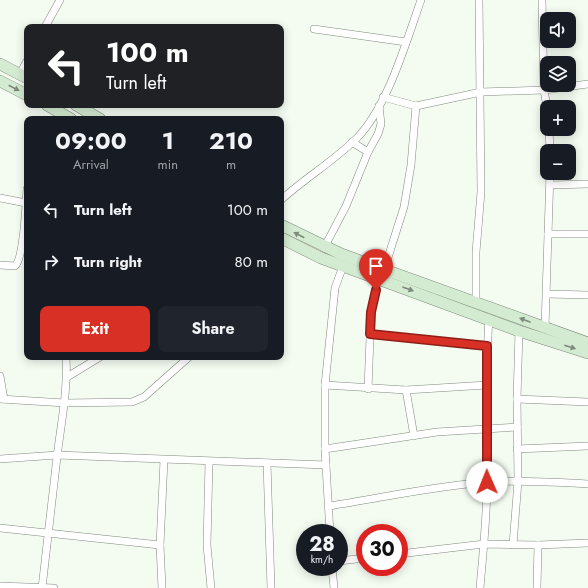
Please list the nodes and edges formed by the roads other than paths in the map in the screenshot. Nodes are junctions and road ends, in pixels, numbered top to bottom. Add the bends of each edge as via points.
1 (60, 0) edge
2 (421, 0) edge
3 (479, 0) edge
4 (542, 0) edge
5 (48, 24) edge
6 (314, 29) dead end
7 (406, 42) junction
8 (543, 56) edge
9 (0, 64) edge
10 (23, 76) edge
11 (0, 81) edge
12 (588, 84) edge
13 (576, 86) edge
14 (540, 90) edge
15 (481, 92) junction
16 (24, 93) edge
17 (383, 97) junction
18 (380, 106) junction
19 (416, 106) junction
20 (52, 108) edge
21 (81, 108) edge
22 (66, 116) edge
23 (95, 116) edge
24 (352, 142) junction
25 (368, 152) junction
26 (550, 180) edge
27 (588, 184) edge
28 (550, 185) junction
29 (284, 197) edge
30 (0, 198) edge
31 (24, 203) edge
32 (284, 227) edge
33 (548, 234) junction
34 (588, 234) edge
35 (284, 240) edge
36 (24, 242) edge
37 (324, 248) junction
38 (0, 265) edge
39 (343, 266) junction
40 (381, 274) junction
41 (547, 294) junction
42 (588, 295) edge
43 (476, 302) junction
44 (489, 319) junction
45 (544, 328) junction
46 (519, 331) junction
47 (370, 334) junction
48 (588, 343) edge
49 (487, 346) junction
50 (588, 353) edge
51 (66, 360) edge
52 (95, 360) edge
53 (186, 360) edge
54 (0, 376) edge
55 (67, 377) junction
56 (324, 385) junction
57 (488, 385) junction
58 (368, 388) junction
59 (406, 390) junction
60 (2, 399) edge
61 (517, 399) junction
62 (588, 402) edge
63 (65, 403) junction
64 (517, 427) junction
65 (486, 428) junction
66 (414, 436) junction
67 (588, 446) edge
68 (325, 449) junction
69 (518, 449) junction
70 (57, 455) junction
71 (0, 459) edge
72 (164, 460) junction
73 (209, 462) junction
74 (267, 463) junction
75 (326, 465) junction
76 (518, 481) junction
77 (487, 482) junction
78 (588, 484) edge
79 (329, 506) junction
80 (330, 524) edge
81 (0, 528) edge
82 (48, 534) junction
83 (588, 543) edge
84 (484, 544) junction
85 (160, 545) junction
86 (513, 545) junction
87 (538, 545) junction
88 (408, 553) edge
89 (333, 576) edge
90 (0, 586) edge
91 (42, 587) edge
92 (54, 588) edge
93 (162, 588) edge
94 (211, 588) edge
95 (272, 588) edge
96 (334, 588) edge
97 (480, 588) edge
98 (537, 588) edge

1 - 5 street
2 - 7 street
3 - 15 street
4 - 8 street
6 - 7 street
7 - 17 street
9 - 10 main road
11 -> 16 main road
12 - 13 street
14 - 15 street
15 - 19 street
15 - 43 street via 481,192 476,252
17 - 18 street
17 - 19 street
18 - 24 street
18 - 25 street via 381,124
19 - 40 street via 411,165 404,206
20 - 22 main road
21 - 23 main road
24 - 25 street
24 - 29 street
25 - 37 street via 346,206
26 - 28 street
27 - 28 street
28 - 33 street
30 - 31 street
37 -> 32 main road
33 - 34 street
33 - 41 street
35 - 39 main road
36 - 38 street via 17,264
37 - 40 main road
39 - 40 main road
39 - 56 street via 335,288
40 - 43 main road
40 -> 44 main road
40 - 47 street via 371,312
41 - 42 street
41 - 45 street
45 -> 43 main road
44 - 46 main road
44 - 49 street
45 - 48 main road
46 -> 50 main road
46 - 61 street
47 - 49 street
47 - 58 street
49 - 57 street
51 - 55 street
52 - 55 street
53 - 63 street via 144,397 132,402
54 - 60 street
55 - 63 street
56 - 58 street
56 - 68 street
57 - 59 street
57 - 65 street
58 - 59 street
59 - 66 street
60 - 63 street
61 - 62 street
61 - 64 street
63 - 70 street
64 - 65 street
64 - 69 street
65 - 66 street
65 - 77 street
66 - 68 street
67 - 69 street
68 - 75 street
69 - 76 street
70 - 71 street
70 - 72 street
70 - 82 street
72 - 73 street
72 - 85 street
73 - 74 street
73 - 94 street via 207,545
74 - 75 street
74 - 95 street
75 - 79 street
76 - 77 street
76 - 78 street
76 - 86 street
77 - 79 street
77 - 84 street
79 - 80 street
81 - 82 street
82 - 85 street
82 - 91 street
83 - 87 street
84 - 86 street
84 - 88 street
84 - 97 street
85 - 93 street
86 - 87 street
87 - 98 street
89 - 96 street
90 - 91 street
91 - 92 street

